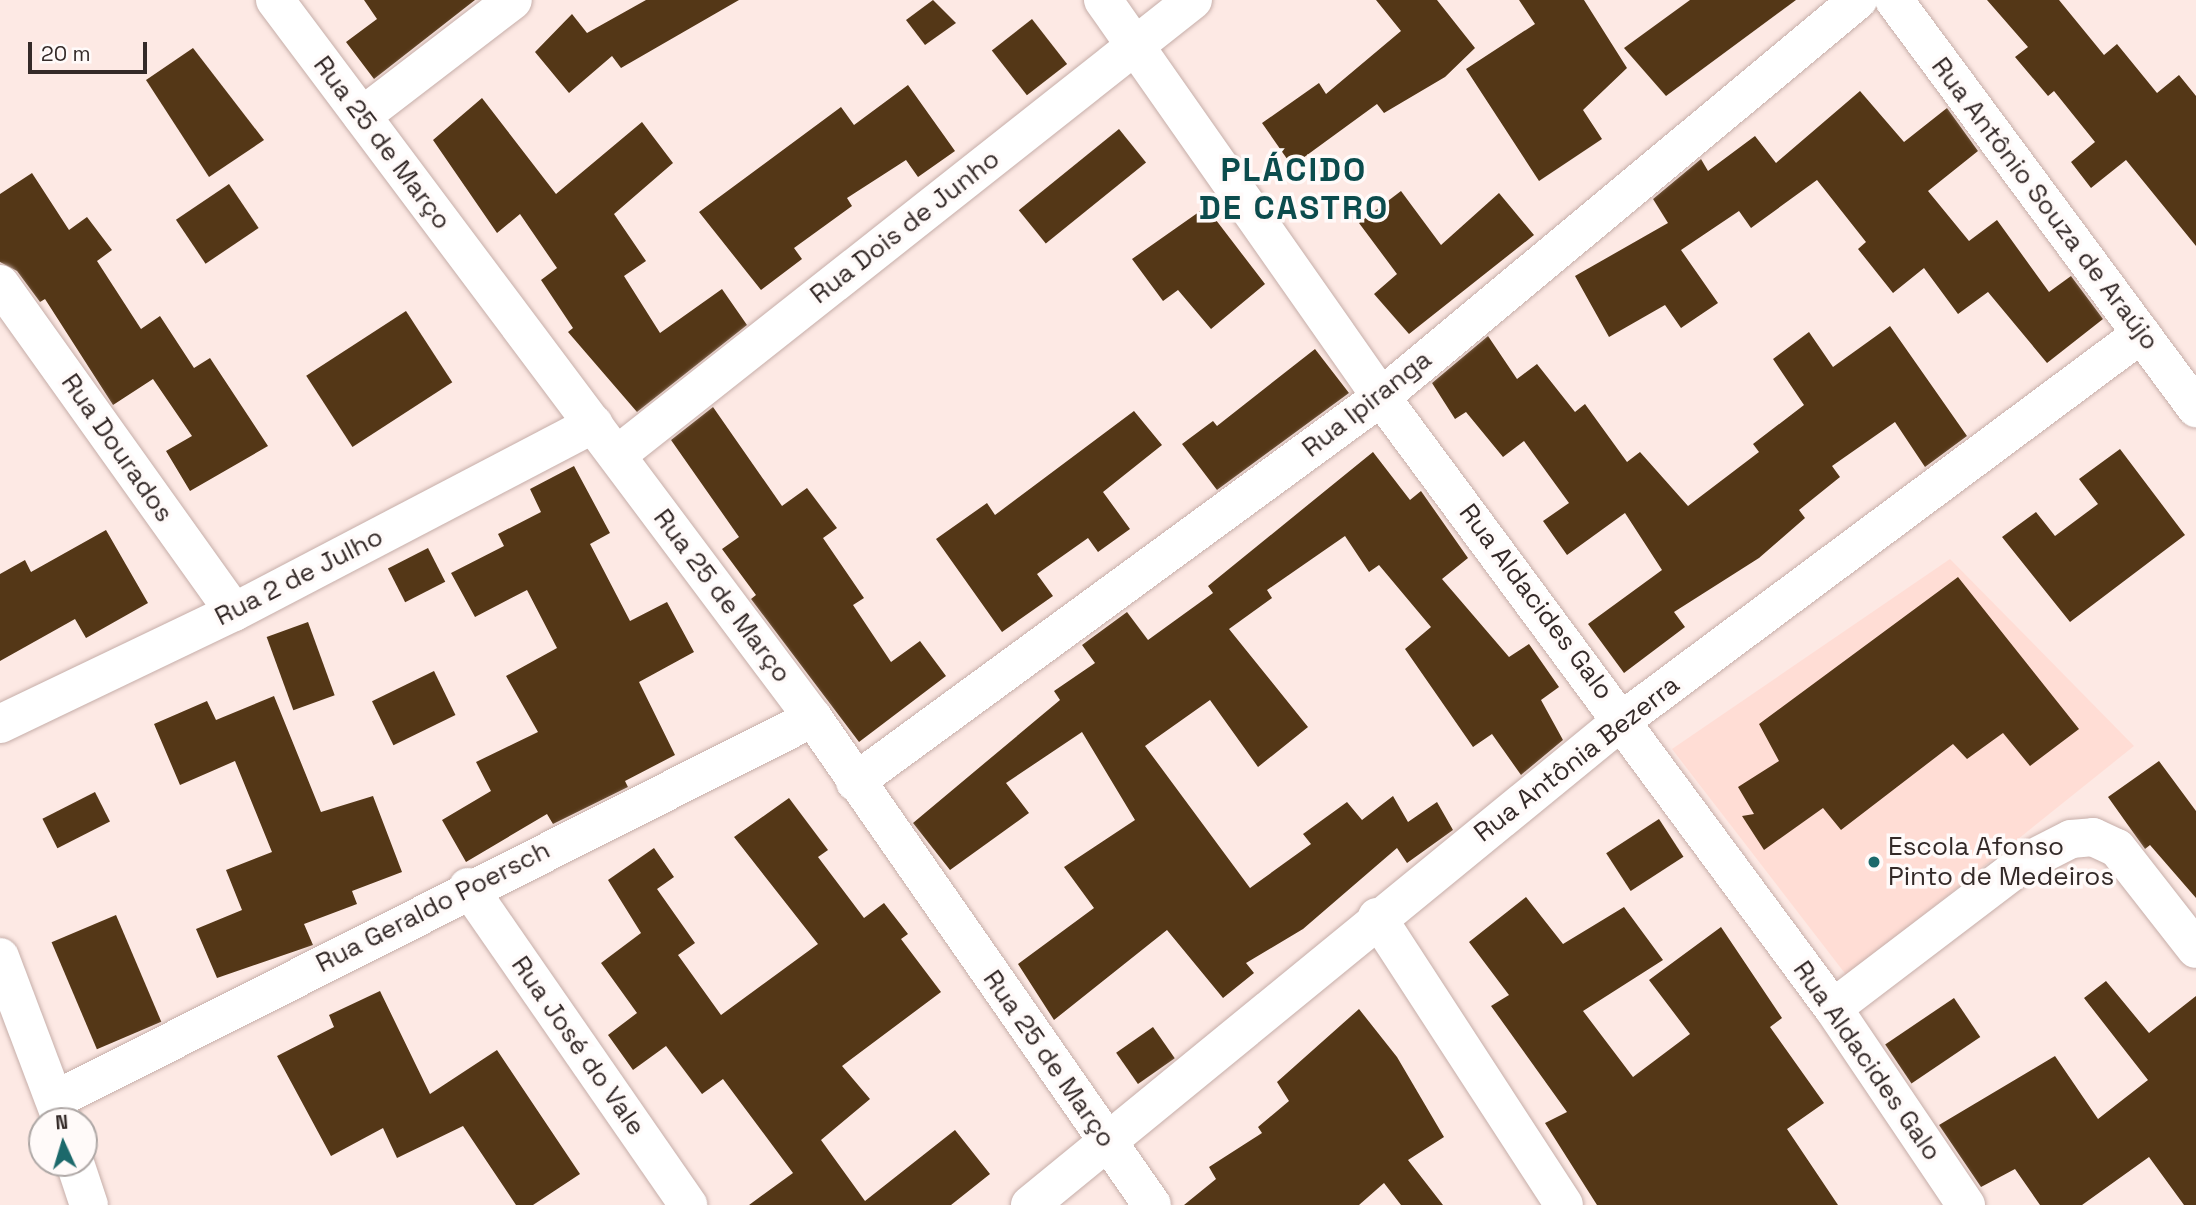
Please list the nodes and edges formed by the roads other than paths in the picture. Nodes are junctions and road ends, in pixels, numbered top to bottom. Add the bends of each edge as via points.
1 (275, 0) edge
2 (513, 0) edge
3 (1103, 0) edge
4 (1193, 0) edge
5 (1858, 0) edge
6 (1894, 0) edge
7 (1137, 44) junction
8 (362, 116) junction
9 (0, 284) edge
10 (2141, 334) junction
11 (1381, 397) junction
12 (2196, 408) edge
13 (594, 424) junction
14 (617, 455) junction
15 (234, 611) junction
16 (813, 718) junction
17 (1624, 719) junction
18 (0, 724) edge
19 (855, 782) junction
20 (468, 887) junction
21 (1377, 918) junction
22 (2196, 948) edge
23 (0, 957) edge
24 (1833, 1008) junction
25 (56, 1107) edge
26 (65, 1107) edge
27 (1107, 1142) junction
28 (80, 1177) edge
29 (89, 1205) edge
30 (688, 1205) edge
31 (1030, 1205) edge
32 (1152, 1205) edge
33 (1564, 1205) edge
34 (1966, 1205) edge

1 - 8 street, Rua 25 de Março
2 - 8 street
3 - 7 street, Rua Aldacides Galo
4 - 7 street, Rua Dois de Junho
5 - 11 street, Rua Ipiranga
6 - 10 street, Rua Antônio Souza de Araújo
7 - 11 street, Rua Aldacides Galo
7 - 14 street, Rua Dois de Junho
8 - 13 street, Rua 25 de Março
9 - 15 street, Rua Dourados
10 - 12 street, Rua Antônio Souza de Araújo
10 - 17 street, Rua Antônia Bezerra
11 - 17 street, Rua Aldacides Galo
11 - 19 street, Rua Ipiranga
13 - 14 street, Rua 25 de Março
13 - 15 street, Rua 2 de Julho
14 - 16 street, Rua 25 de Março
15 - 18 street, Rua 2 de Julho
16 - 19 street, Rua 25 de Março
16 - 20 street, Rua Geraldo Poersch
17 - 21 street, Rua Antônia Bezerra
17 - 24 street, Rua Aldacides Galo
19 - 27 street, Rua 25 de Março
20 - 26 street, Rua Geraldo Poersch
20 - 30 street, Rua José do Vale
21 - 27 street, Rua Antônia Bezerra
21 - 33 street
22 - 24 street via 2117,848 2093,837 2071,839 2022,864
23 - 25 street
24 - 34 street, Rua Aldacides Galo
27 - 31 street, Rua Antônia Bezerra
27 - 32 street, Rua 25 de Março
28 - 29 street

